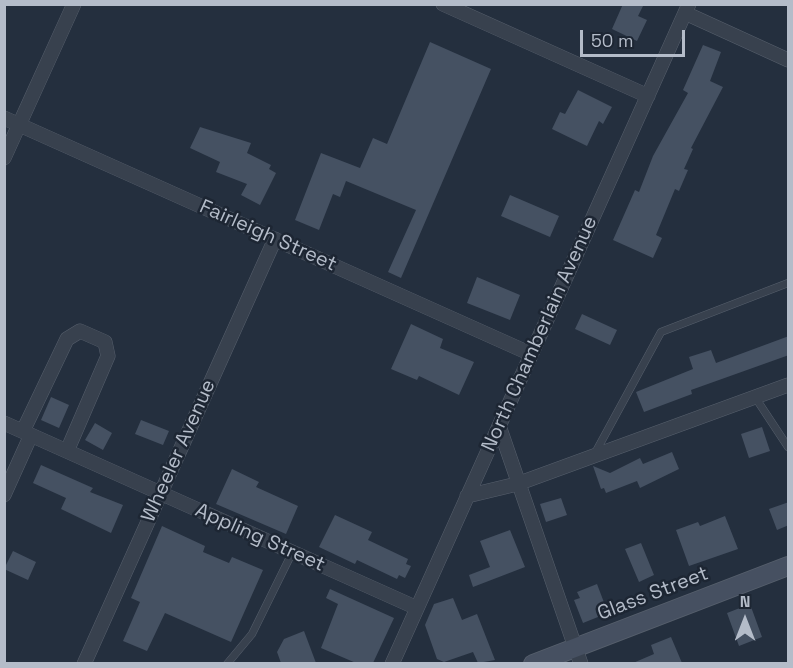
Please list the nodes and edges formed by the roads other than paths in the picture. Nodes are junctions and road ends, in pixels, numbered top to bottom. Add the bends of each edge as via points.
1 (74, 4) edge
2 (442, 4) edge
3 (687, 9) edge
4 (789, 60) edge
5 (648, 96) junction
6 (4, 118) edge
7 (19, 125) junction
8 (4, 158) edge
9 (275, 239) junction
10 (789, 283) edge
11 (531, 354) junction
12 (789, 385) edge
13 (755, 397) junction
14 (4, 423) edge
15 (499, 426) junction
16 (27, 433) junction
17 (789, 447) edge
18 (66, 451) junction
19 (593, 456) junction
20 (517, 484) junction
21 (160, 493) junction
22 (4, 495) edge
23 (467, 496) junction
24 (292, 553) junction
25 (789, 566) edge
26 (417, 608) junction
27 (578, 656) edge
28 (84, 663) edge
29 (227, 663) edge
30 (392, 663) edge
31 (533, 663) edge

1 - 7 street
2 - 5 street
3 - 4 street
3 - 5 street, North Chamberlain Avenue
5 - 11 street, North Chamberlain Avenue
6 - 7 street, Fairleigh Street
7 - 8 street
7 - 9 street, Fairleigh Street
9 - 11 street, Fairleigh Street
9 - 21 street, Wheeler Avenue
10 - 19 lane via 662,332
11 - 15 street, North Chamberlain Avenue
12 - 13 street
13 - 17 lane
13 - 19 street
14 - 16 street, Appling Street
15 - 20 street
15 - 23 street, North Chamberlain Avenue
16 - 18 street, Appling Street
16 - 18 street via 66,339 81,331 105,342 108,356
16 - 22 street
18 - 21 street, Appling Street
19 - 20 street
20 - 23 street
20 - 27 street
21 - 24 street, Appling Street
21 - 28 street, Wheeler Avenue
23 - 26 street, North Chamberlain Avenue
24 - 26 street, Appling Street
24 - 29 lane via 252,634
25 - 27 main road, Glass Street
26 - 30 street, North Chamberlain Avenue
27 - 31 main road, Glass Street

